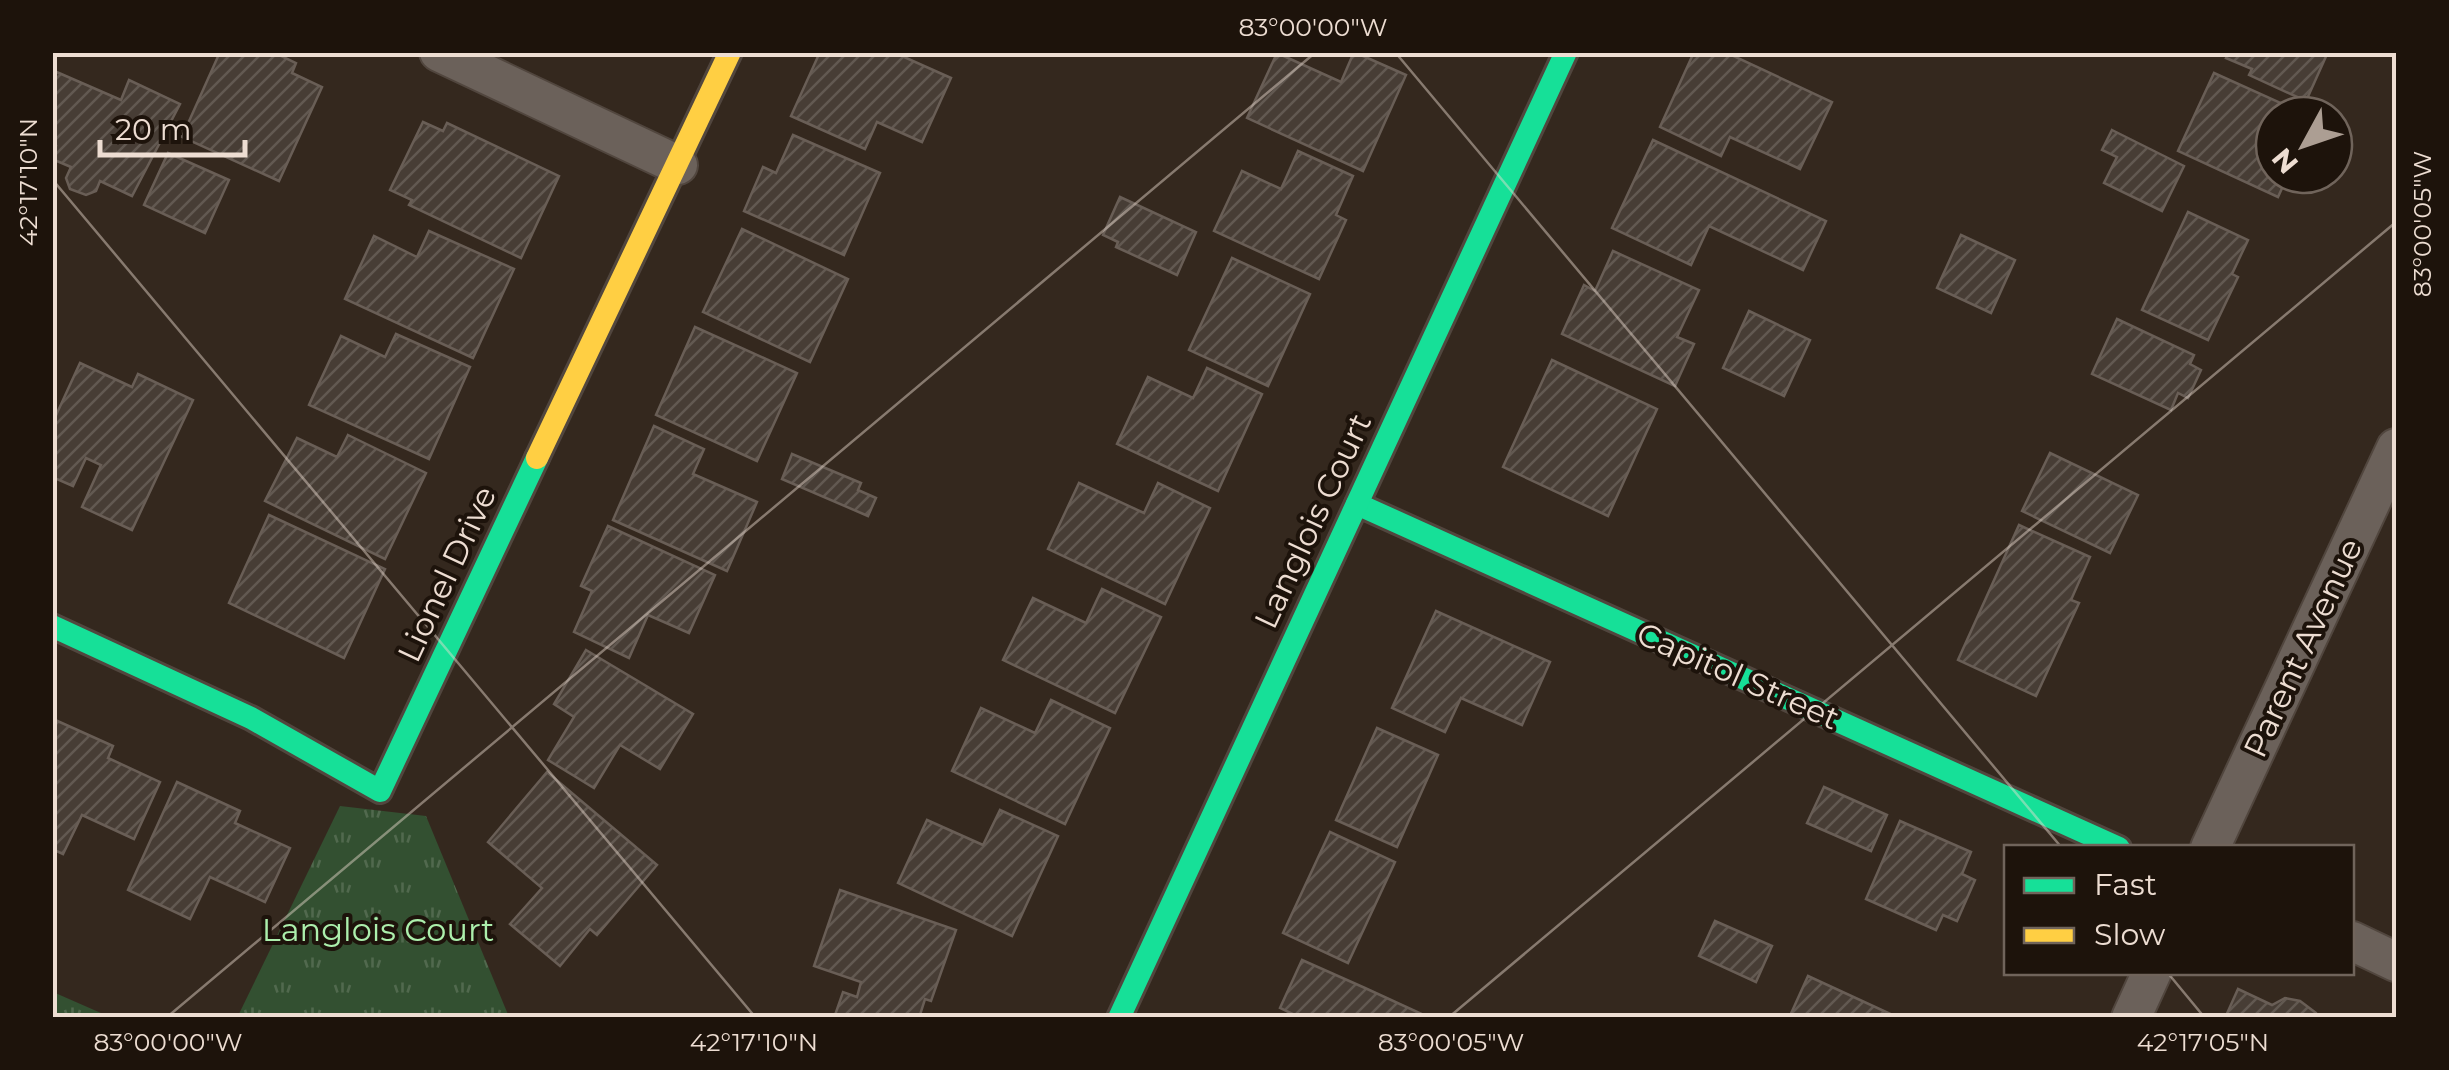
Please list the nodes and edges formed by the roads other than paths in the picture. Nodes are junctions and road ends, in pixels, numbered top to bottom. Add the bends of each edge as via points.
1 (439, 52) edge
2 (730, 52) edge
3 (1566, 52) edge
4 (678, 165) junction
5 (2396, 448) edge
6 (1357, 504) junction
7 (52, 626) edge
8 (2113, 845) edge
9 (2211, 845) edge
10 (2354, 942) edge
11 (2396, 962) edge
12 (2151, 975) edge
13 (1119, 1018) edge
14 (2131, 1018) edge

1 - 4 street
2 - 4 street, Lionel Drive
3 - 6 street, Langlois Court
4 - 7 street, Lionel Drive via 380,791 251,718
5 - 9 street, Parent Avenue
6 - 8 street, Capitol Street
6 - 13 street, Langlois Court
10 - 11 street
12 - 14 street

